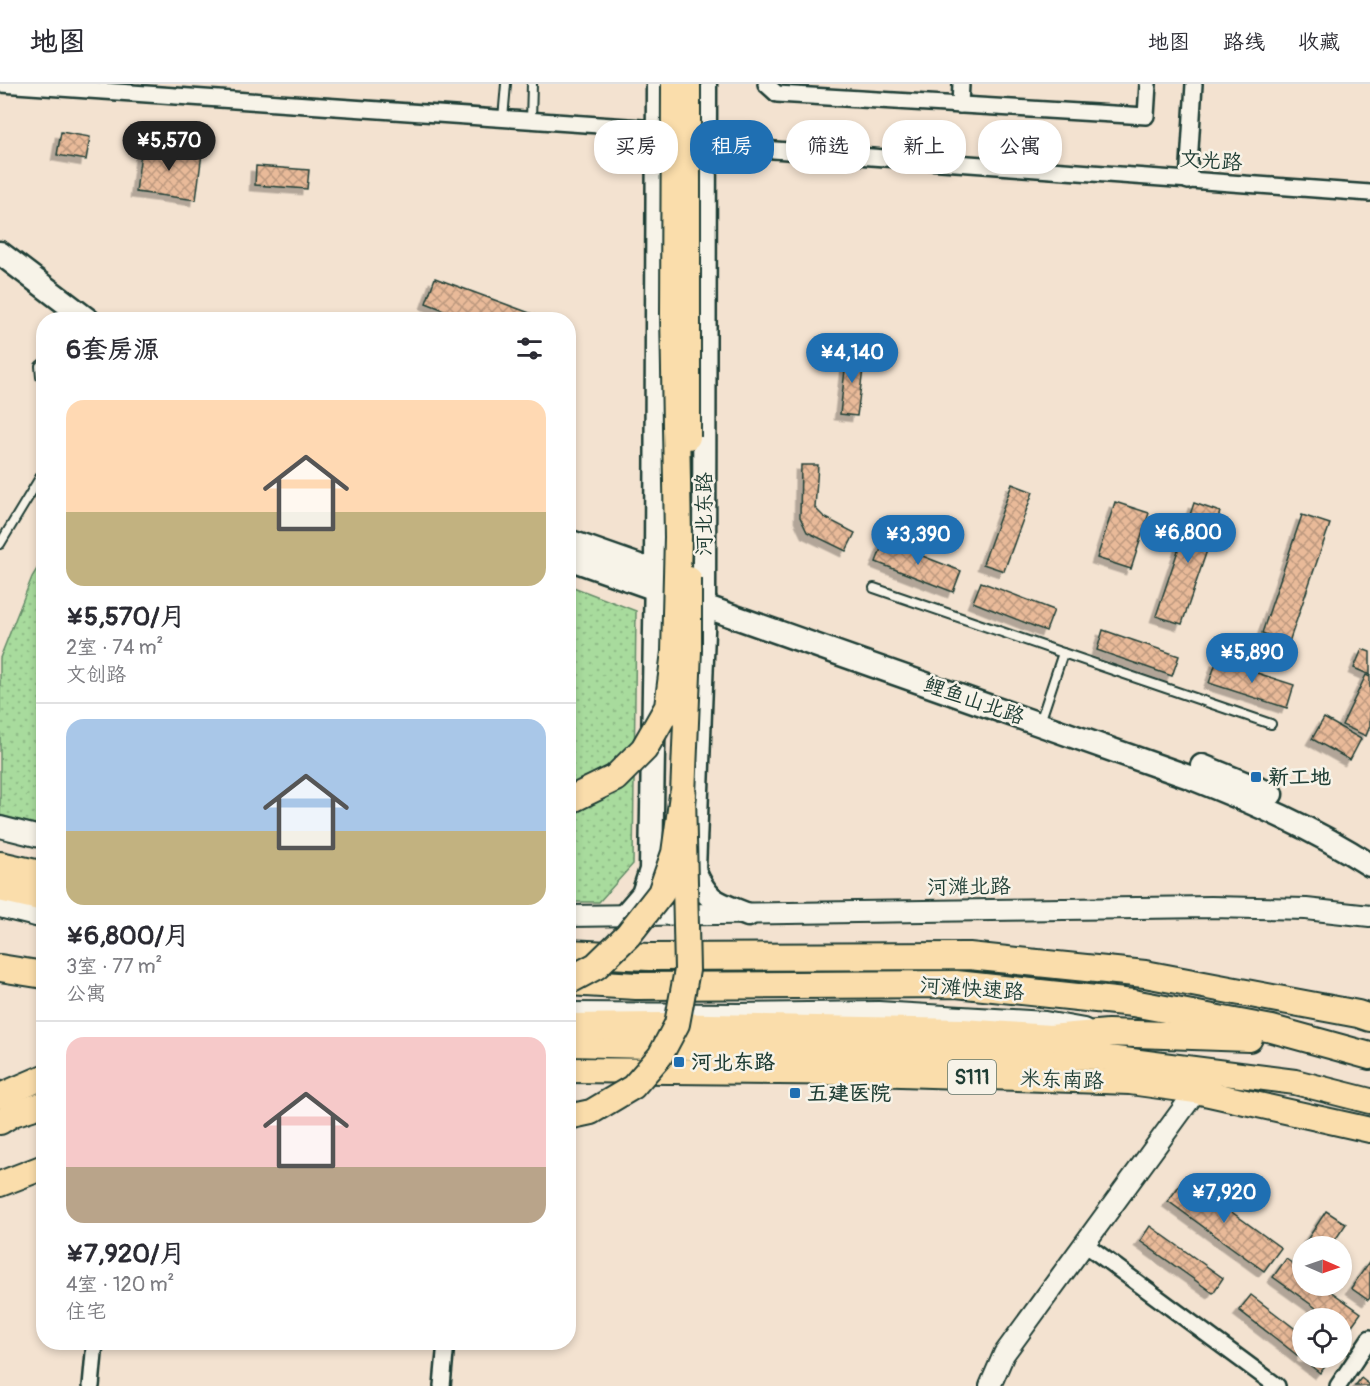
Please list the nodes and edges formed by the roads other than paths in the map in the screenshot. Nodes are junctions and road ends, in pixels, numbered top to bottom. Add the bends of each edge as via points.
1 (1, 84) edge
2 (506, 84) edge
3 (532, 84) edge
4 (658, 84) edge
5 (675, 84) edge
6 (688, 84) edge
7 (705, 84) edge
8 (766, 84) edge
9 (961, 84) edge
10 (1148, 84) edge
11 (1194, 84) edge
12 (960, 105) junction
13 (503, 119) junction
14 (657, 120) edge
15 (705, 120) edge
16 (531, 121) junction
17 (594, 125) edge
18 (774, 150) edge
19 (657, 174) edge
20 (705, 174) edge
21 (1188, 181) junction
22 (1370, 193) edge
23 (0, 253) edge
24 (0, 271) edge
25 (54, 312) edge
26 (77, 312) edge
27 (36, 484) edge
28 (0, 544) edge
29 (576, 545) edge
30 (576, 560) edge
31 (656, 580) junction
32 (874, 588) dead end
33 (704, 597) junction
34 (1064, 653) junction
35 (1042, 717) junction
36 (1271, 724) dead end
37 (576, 797) edge
38 (653, 797) junction
39 (690, 797) junction
40 (0, 827) edge
41 (36, 836) edge
42 (1370, 848) edge
43 (0, 865) edge
44 (1370, 865) edge
45 (36, 873) edge
46 (0, 888) edge
47 (36, 896) edge
48 (0, 908) edge
49 (748, 915) junction
50 (36, 916) edge
51 (576, 916) edge
52 (624, 916) junction
53 (1370, 916) edge
54 (576, 953) edge
55 (5, 969) edge
56 (36, 974) edge
57 (576, 977) edge
58 (576, 982) edge
59 (576, 1013) edge
60 (1370, 1018) edge
61 (576, 1027) edge
62 (1108, 1033) junction
63 (576, 1044) edge
64 (1343, 1047) junction
65 (1370, 1056) edge
66 (576, 1070) edge
67 (36, 1080) edge
68 (1196, 1091) junction
69 (0, 1096) edge
70 (1370, 1101) edge
71 (36, 1107) edge
72 (576, 1115) edge
73 (0, 1122) edge
74 (1370, 1130) edge
75 (36, 1170) edge
76 (0, 1184) edge
77 (1085, 1244) junction
78 (1370, 1338) edge
79 (94, 1350) edge
80 (445, 1350) edge
81 (92, 1386) edge
82 (442, 1386) edge
83 (990, 1386) edge
84 (1277, 1386) edge
85 (1338, 1386) edge

1 - 13 street, 文光路
2 - 13 lane
3 - 16 lane
4 - 14 main road
5 - 37 highway, bridge via 678,537 675,652 668,707 644,749 615,778
6 - 39 main road, bridge
7 - 15 main road, 河北东路
8 - 12 street via 777,94
9 - 12 street
10 - 12 street via 1146,116
11 - 21 street
13 - 16 street, 文光路
16 - 17 street, 文光路
18 - 21 street, 文光路
19 - 31 main road
20 - 33 main road, 河北东路
21 - 22 street, 文光路
23 - 26 main road
24 - 25 main road
27 - 28 lane
29 - 31 main road, 鲤鱼山北路
30 - 31 main road, 鲤鱼山北路
31 - 33 main road, 鲤鱼山北路
31 - 38 main road
32 - 34 lane
33 - 35 main road, 鲤鱼山北路
33 - 39 main road, 河北东路
34 - 35 lane
34 - 36 lane
35 - 42 main road, 鲤鱼山北路 via 1240,780 1318,817
35 - 44 main road, 鲤鱼山北路 via 1244,799 1310,829
38 - 39 main road via 679,806
38 - 52 main road via 651,870 643,894
39 - 49 main road, 河北东路 via 694,870 703,891 718,903
39 - 57 highway, bridge via 661,893 620,943 596,966
39 - 72 main road, bridge via 687,970 677,1024 660,1056 633,1087 591,1112
40 - 41 street
43 - 45 highway
46 - 47 highway
48 - 50 street
49 - 52 street, 河滩北路
49 - 53 street, 河滩北路 via 1211,907 1306,909
51 - 52 street, 河滩北路
54 - 60 highway, 河滩快速路 via 649,957 969,956 1145,974
55 - 56 highway
58 - 64 highway, 河滩快速路 via 636,986 956,984 1133,1003 1272,1029
59 - 62 street via 878,1012 1045,1022
61 - 62 highway via 962,1032 1050,1038
62 - 64 highway via 1242,1037
63 - 70 main road, 米东南路 / S111 via 1100,1057 1294,1082
64 - 65 highway, 河滩快速路
66 - 68 main road, 米东南路 / S111 via 884,1073 1130,1082
67 - 69 main road
68 - 74 main road, 米东南路 / S111
68 - 77 street
71 - 73 main road
75 - 76 main road
77 - 83 street via 1004,1354
77 - 84 street
78 - 85 street
79 - 81 street
80 - 82 street

